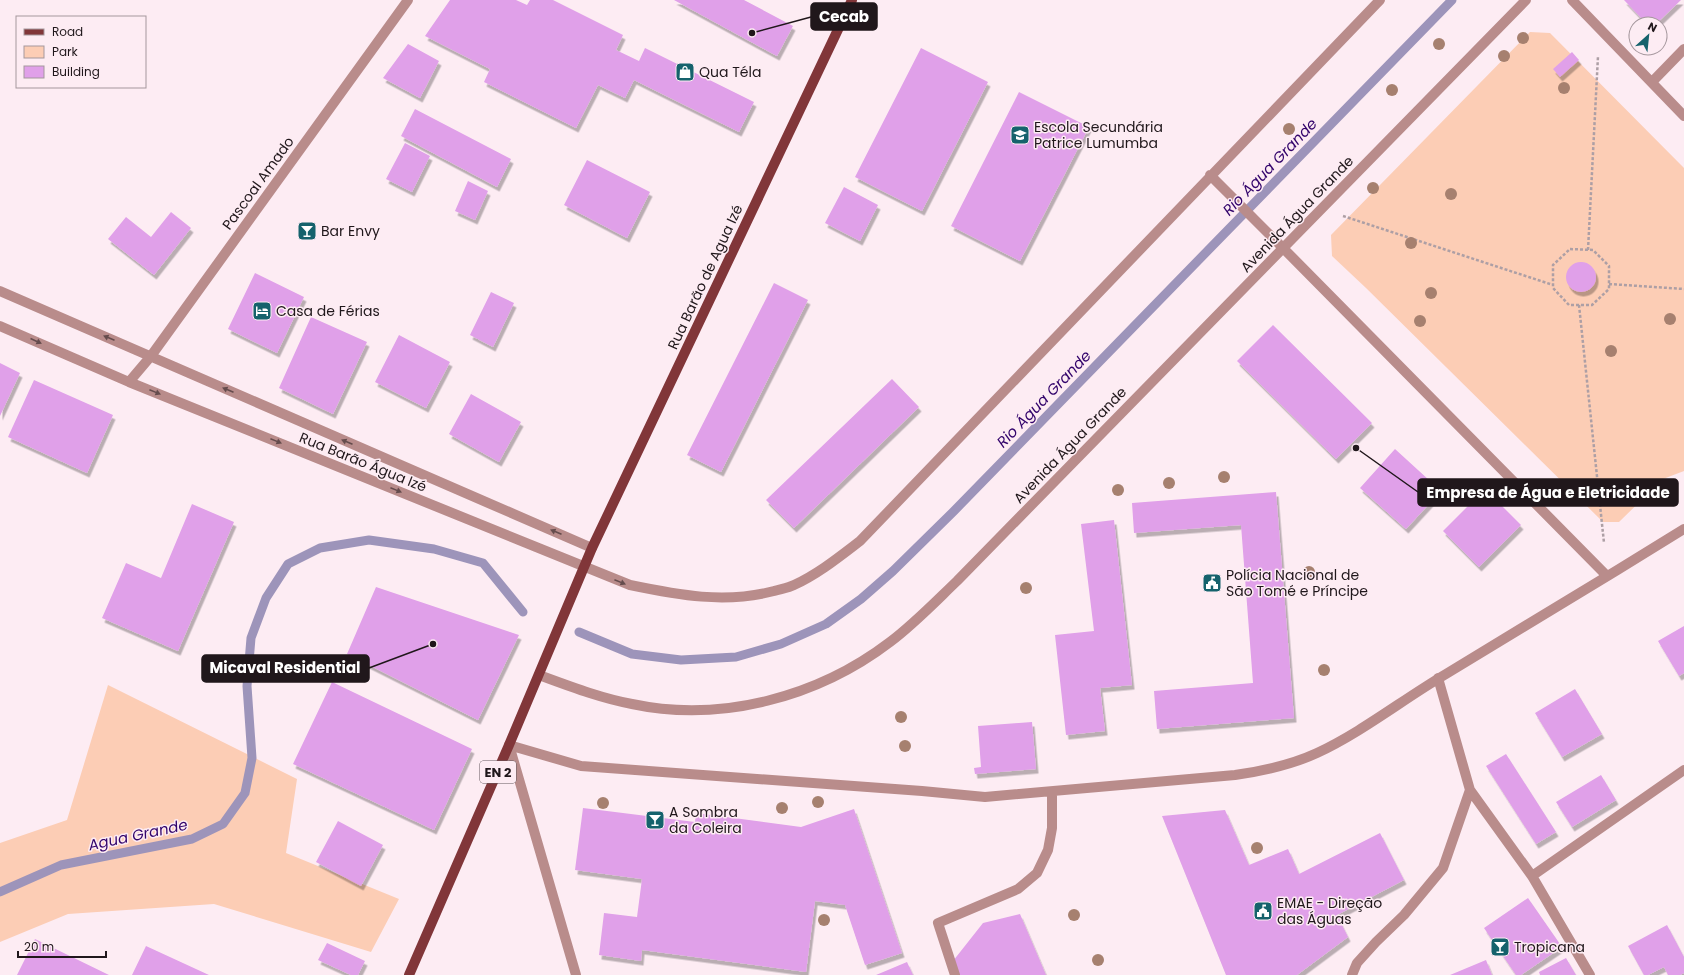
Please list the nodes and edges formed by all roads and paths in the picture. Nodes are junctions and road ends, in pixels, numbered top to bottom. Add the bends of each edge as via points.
1 (408, 0) edge
2 (852, 0) edge
3 (1380, 0) edge
4 (1526, 0) edge
5 (1572, 0) edge
6 (1599, 28) junction
7 (1684, 49) edge
8 (1652, 82) junction
9 (1684, 116) edge
10 (1210, 175) junction
11 (1321, 209) junction
12 (1283, 248) junction
13 (1588, 250) junction
14 (1609, 284) junction
15 (1553, 285) junction
16 (1684, 289) edge
17 (0, 291) edge
18 (1579, 305) junction
19 (0, 326) edge
20 (150, 356) junction
21 (129, 382) junction
22 (1684, 529) edge
23 (592, 548) junction
24 (584, 567) junction
25 (1607, 576) junction
26 (539, 675) junction
27 (1438, 678) junction
28 (509, 745) junction
29 (1684, 770) edge
30 (1470, 790) junction
31 (1052, 793) junction
32 (1532, 876) junction
33 (409, 975) edge
34 (576, 975) edge
35 (955, 975) edge
36 (1352, 975) edge
37 (1590, 975) edge

1 - 20 street, Pascoal Amado
2 - 23 main road, Rua Barão de Agua Izé
3 - 10 street
4 - 11 street, Avenida Água Grande
5 - 6 street
6 - 8 street
6 - 13 path
7 - 8 street
8 - 9 street
10 - 12 street
24 -> 10 street, Rua Barão Água Izé via 630,585 676,595 723,599 756,596 793,585 827,566 860,541
11 - 12 street, Avenida Água Grande
11 - 15 path
12 - 25 street
12 - 26 street, Avenida Água Grande via 957,581 890,642 859,663 821,683 782,697 716,709 631,704 586,692
13 - 14 path via 1593,250 1609,266
13 - 15 path via 1570,249 1553,265
14 - 16 path
14 - 18 path via 1609,289 1592,305
15 - 18 path via 1569,305
20 -> 17 street, Rua Barão Água Izé
18 - 25 path
19 -> 21 street, Rua Barão Água Izé
20 - 21 street, Pascoal Amado
23 -> 20 street, Rua Barão Água Izé
21 -> 24 street, Rua Barão Água Izé
22 - 25 street
23 - 24 main road, Rua Barão de Agua Izé
24 - 26 main road, EN 2
25 - 27 street
26 - 28 main road, EN 2
27 - 30 street
27 - 31 street via 1359,730 1295,762 1235,775
28 - 31 street via 581,766 985,797
28 - 33 main road, EN 2
28 - 34 street
29 - 32 street
30 - 32 street
30 - 36 street via 1443,868 1404,915 1357,963
31 - 35 street via 1052,828 1048,850 1037,872 1018,890 938,923
32 - 37 street

